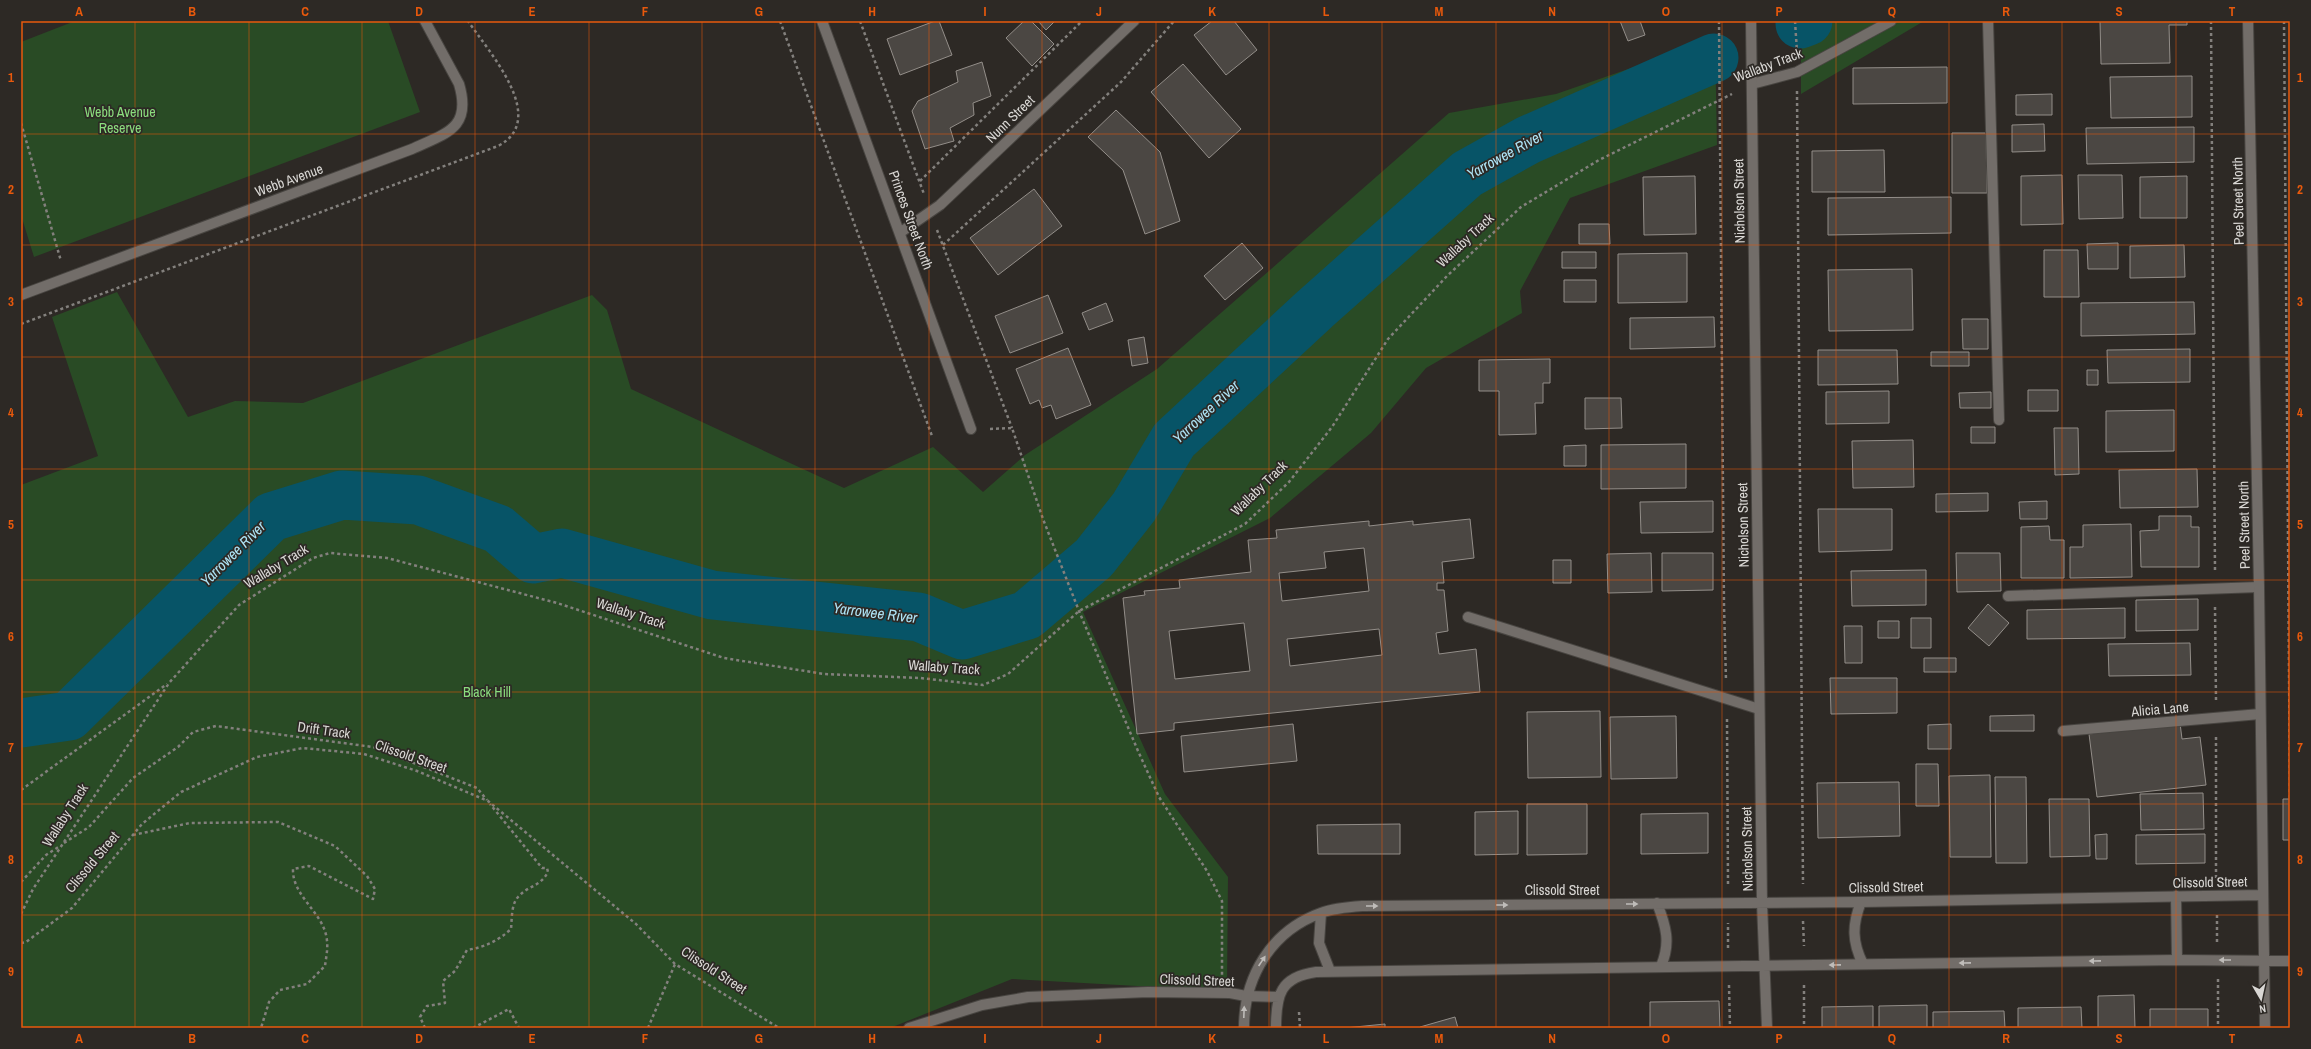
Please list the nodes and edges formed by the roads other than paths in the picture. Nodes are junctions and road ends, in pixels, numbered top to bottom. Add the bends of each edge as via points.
1 (425, 21) edge
2 (822, 21) edge
3 (1134, 21) edge
4 (1891, 21) edge
5 (1988, 21) edge
6 (2248, 21) edge
7 (1751, 22) edge
8 (1752, 84) junction
9 (900, 232) junction
10 (21, 295) edge
11 (1999, 420) dead end
12 (971, 430) road end
13 (2259, 587) junction
14 (2008, 596) dead end
15 (1468, 617) dead end
16 (1759, 709) junction
17 (2260, 714) junction
18 (2063, 731) dead end
19 (2262, 895) junction
20 (2176, 896) junction
21 (1861, 902) junction
22 (1657, 903) junction
23 (1762, 903) junction
24 (1321, 912) junction
25 (2177, 960) junction
26 (2264, 961) junction
27 (2290, 961) edge
28 (1863, 964) junction
29 (1661, 966) junction
30 (1764, 966) junction
31 (1330, 971) junction
32 (1246, 996) junction
33 (1279, 997) junction
34 (909, 1028) edge
35 (1244, 1028) edge
36 (1276, 1028) edge
37 (1767, 1028) edge
38 (2265, 1028) edge

1 - 10 street, Webb Avenue via 459,84 462,95 462,115 449,132 412,149
2 - 9 street, Princes Street North
3 - 9 street, Nunn Street via 931,213
4 - 8 street, Wallaby Track via 1797,72
5 - 11 street
6 - 13 street, Peel Street North
7 - 8 street, Nicholson Street
8 - 16 street, Nicholson Street
9 - 12 street, Princes Street North
13 - 14 street
13 - 17 street, Peel Street North
15 - 16 street
16 - 23 street, Nicholson Street
17 - 18 street, Alicia Lane
17 - 19 street, Peel Street North
19 - 20 street, Clissold Street
19 - 26 street, Peel Street North
20 - 21 street, Clissold Street
20 - 25 street
21 - 23 street, Clissold Street
21 - 28 street via 1853,934 1856,951
22 - 23 street, Clissold Street
24 -> 22 street, Clissold Street via 1363,906
22 - 29 street via 1667,935 1667,951
23 - 30 street, Nicholson Street
24 - 31 street via 1319,943
32 -> 24 street, Clissold Street via 1253,975 1269,950 1294,926
26 -> 25 street
25 -> 28 street
26 - 27 street
26 - 38 street, Peel Street North
28 -> 30 street
29 - 30 street
29 - 31 street
30 - 37 street, Nicholson Street
31 - 33 street via 1295,977 1284,986
32 - 33 street
32 - 34 street, Clissold Street via 1222,993 1114,992 1028,997 982,1005
35 -> 32 street
33 - 36 street

